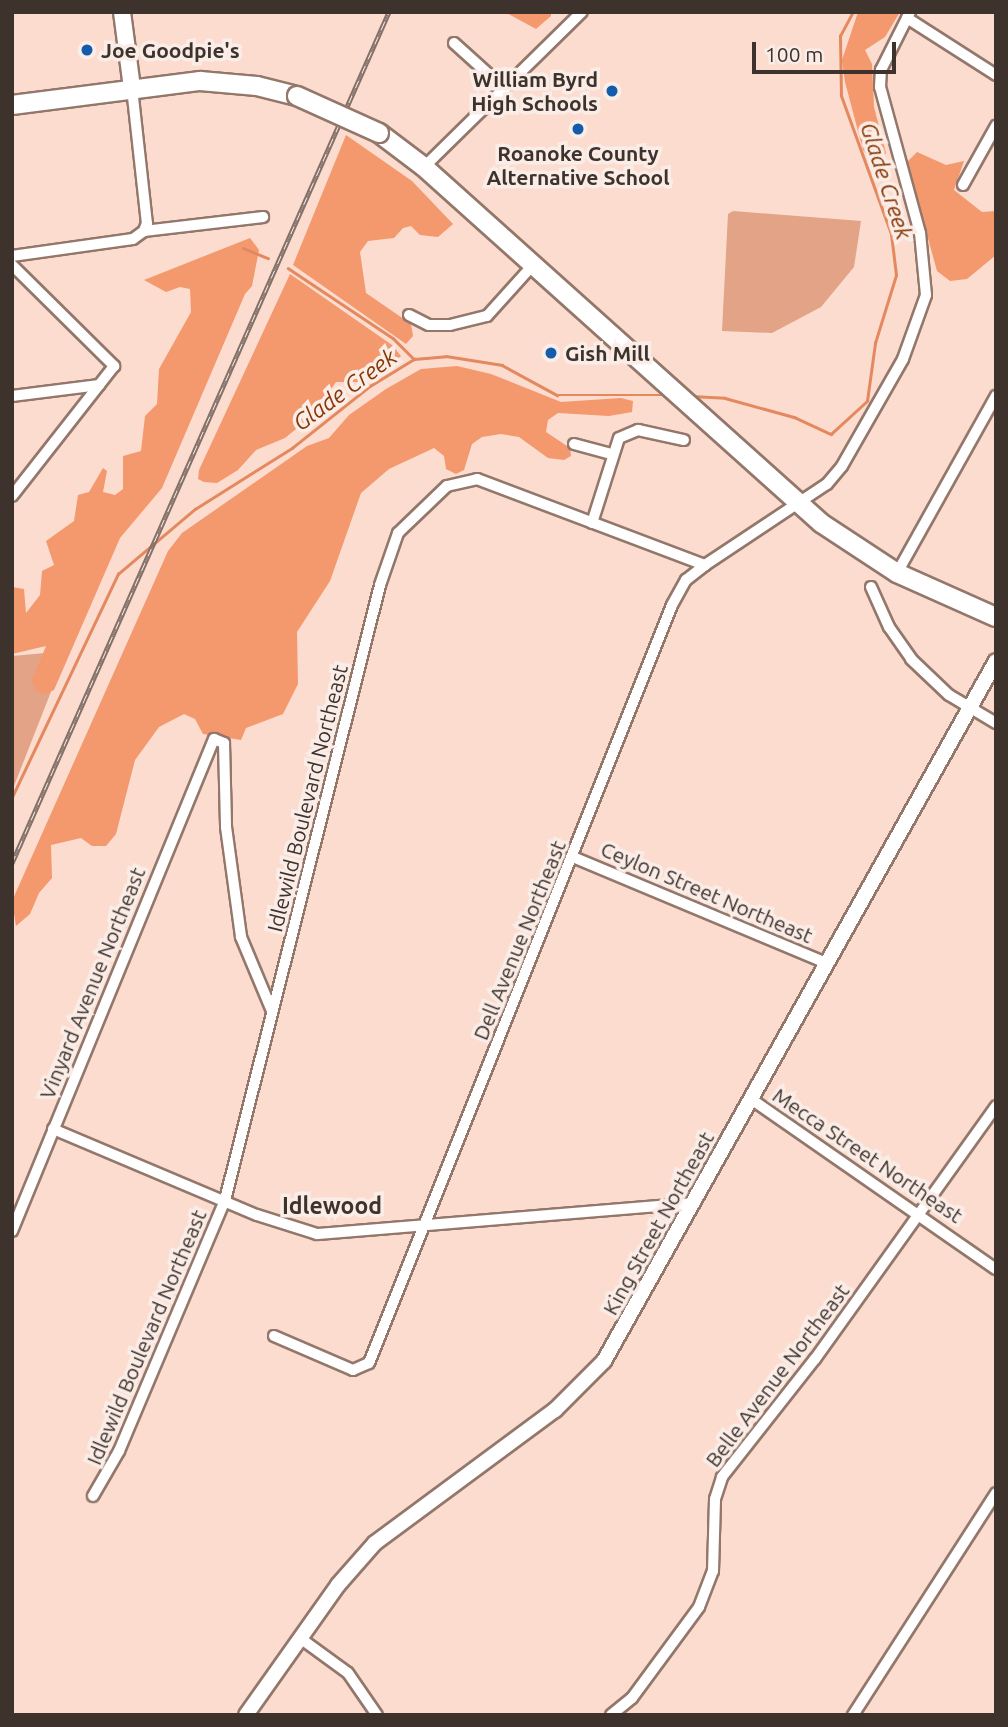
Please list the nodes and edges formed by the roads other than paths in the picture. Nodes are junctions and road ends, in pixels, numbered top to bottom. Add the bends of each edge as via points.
1 (122, 12) edge
2 (582, 12) edge
3 (909, 15) edge
4 (454, 43) dead end
5 (996, 75) edge
6 (132, 88) junction
7 (505, 89) junction
8 (12, 105) edge
9 (996, 127) edge
10 (424, 167) junction
11 (963, 185) dead end
12 (263, 217) dead end
13 (144, 231) junction
14 (12, 256) edge
15 (12, 265) edge
16 (533, 265) junction
17 (409, 315) dead end
18 (99, 385) junction
19 (12, 396) edge
20 (994, 403) edge
21 (684, 440) dead end
22 (575, 444) dead end
23 (611, 454) junction
24 (12, 496) edge
25 (799, 505) junction
26 (592, 523) junction
27 (705, 565) junction
28 (897, 573) junction
29 (871, 587) dead end
30 (996, 617) edge
31 (996, 661) edge
32 (969, 708) junction
33 (996, 723) edge
34 (573, 857) junction
35 (827, 963) junction
36 (272, 1011) junction
37 (751, 1099) junction
38 (996, 1106) edge
39 (53, 1129) junction
40 (225, 1200) junction
41 (693, 1203) junction
42 (917, 1212) junction
43 (423, 1227) junction
44 (12, 1231) edge
45 (996, 1269) edge
46 (274, 1336) dead end
47 (996, 1493) edge
48 (93, 1496) dead end
49 (299, 1638) junction
50 (246, 1715) edge
51 (377, 1715) edge
52 (611, 1715) edge
53 (853, 1715) edge

1 - 6 main road
2 - 7 street
3 - 5 street
3 - 25 street via 881,70 880,87 924,252 926,295 903,359 842,466
4 - 7 street
6 - 8 main road
6 - 10 main road, bridge via 200,81 257,86 297,96 379,133
6 - 13 street via 147,223
7 - 10 street
9 - 11 street
10 - 16 main road
12 - 13 street
13 - 14 street via 133,239
15 - 18 street via 114,366
16 - 17 street via 487,316 450,325 429,324
16 - 25 main road
18 - 19 street
18 - 24 street
20 - 28 street
21 - 23 street via 631,430 619,438
22 - 23 street
23 - 26 street
25 - 27 street
25 - 28 main road
26 - 27 street, Idlewild Boulevard Northeast
26 - 36 street, Idlewild Boulevard Northeast via 468,478 433,496 398,533 380,585
27 - 34 street, Dell Avenue Northeast via 679,590
28 - 30 main road
29 - 32 street via 911,659
31 - 32 street, King Street Northeast
32 - 33 street
32 - 35 street, King Street Northeast
34 - 35 street, Ceylon Street Northeast
34 - 43 street, Dell Avenue Northeast
35 - 37 street, King Street Northeast
36 - 39 street, Vinyard Avenue Northeast via 245,950 237,918 224,743 215,739
36 - 40 street, Idlewild Boulevard Northeast
37 - 41 street, King Street Northeast
37 - 42 street, Mecca Street Northeast
38 - 42 street, Belle Avenue Northeast
39 - 40 street
39 - 44 street, Vinyard Avenue Northeast
40 - 43 street via 317,1234
40 - 48 street, Idlewild Boulevard Northeast via 119,1451
41 - 43 street
41 - 49 street, King Street Northeast via 592,1377 555,1410 385,1534 338,1585
42 - 45 street, Mecca Street Northeast
42 - 52 street, Belle Avenue Northeast via 815,1359 722,1477 715,1499 713,1571 699,1607 632,1698
43 - 46 street, Dell Avenue Northeast via 369,1363 353,1370
47 - 53 street
49 - 50 street, King Street Northeast
49 - 51 street via 348,1673

